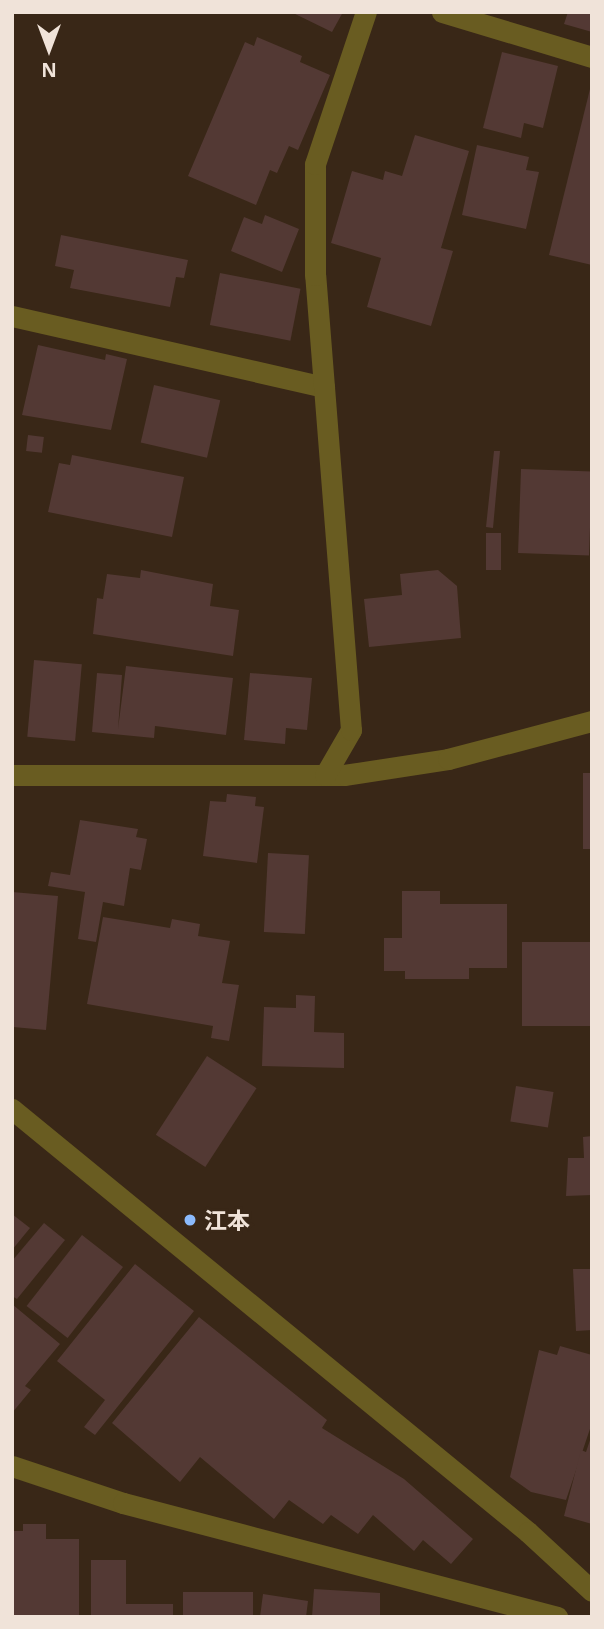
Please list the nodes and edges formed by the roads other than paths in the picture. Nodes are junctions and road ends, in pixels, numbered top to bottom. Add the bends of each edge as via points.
1 (366, 12) edge
2 (442, 12) edge
3 (592, 57) edge
4 (12, 316) edge
5 (324, 387) junction
6 (592, 721) edge
7 (12, 775) edge
8 (325, 775) junction
9 (12, 1109) edge
10 (12, 1466) edge
11 (592, 1591) edge
12 (557, 1617) edge

1 - 5 street via 315,164 315,275
2 - 3 street
4 - 5 street
5 - 8 street via 351,730
6 - 8 street via 448,759
7 - 8 street
9 - 11 street via 528,1532
10 - 12 street via 123,1503

